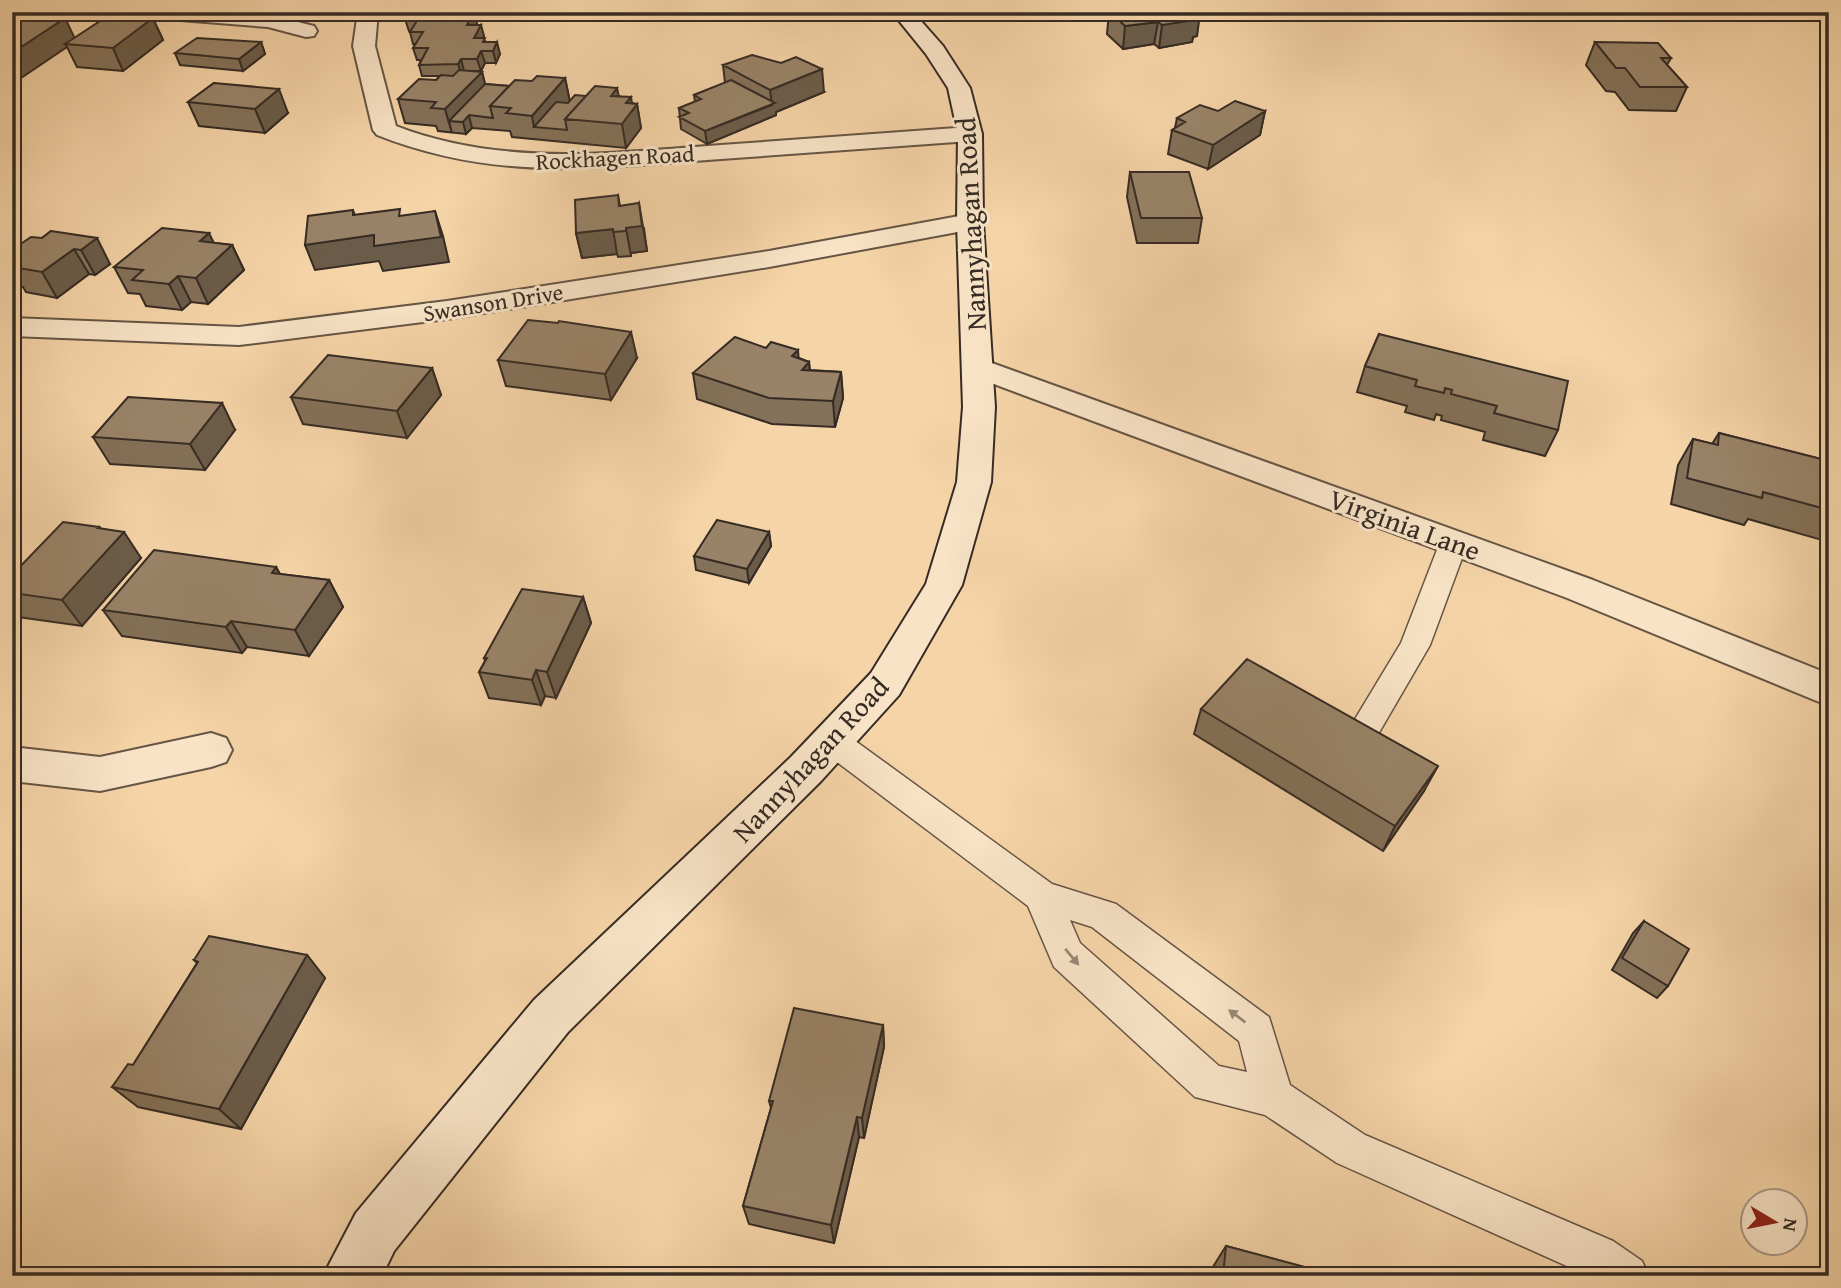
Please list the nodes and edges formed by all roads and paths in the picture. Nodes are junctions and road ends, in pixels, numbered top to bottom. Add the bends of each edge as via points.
1 (155, 12) edge
2 (368, 12) edge
3 (902, 12) edge
4 (306, 32) dead end
5 (970, 134) junction
6 (970, 222) junction
7 (12, 327) edge
8 (978, 367) junction
9 (1454, 542) junction
10 (1829, 691) edge
11 (1362, 734) edge
12 (832, 740) junction
13 (211, 750) dead end
14 (12, 764) edge
15 (1041, 897) junction
16 (1273, 1097) junction
17 (351, 1276) edge
18 (1627, 1276) edge

1 - 4 street via 269,20
2 - 5 street, Rockhagen Road via 364,46 385,130 412,144 501,160 535,161
3 - 5 street, Nannyhagan Road via 959,88
5 - 6 street, Nannyhagan Road
6 - 7 street, Swanson Drive via 461,308 239,336
6 - 8 street, Nannyhagan Road
8 - 9 street, Virginia Lane
8 - 12 street, Nannyhagan Road via 974,482 944,585 885,684
9 - 10 street, Virginia Lane
9 - 11 lane via 1415,645
12 - 15 lane
12 - 17 street, Nannyhagan Road via 551,1016 375,1232
13 - 14 street via 100,774
15 -> 16 lane via 1067,955 1209,1083
16 -> 15 lane via 1256,1030 1103,915
16 - 18 lane via 1351,1149 1598,1256

